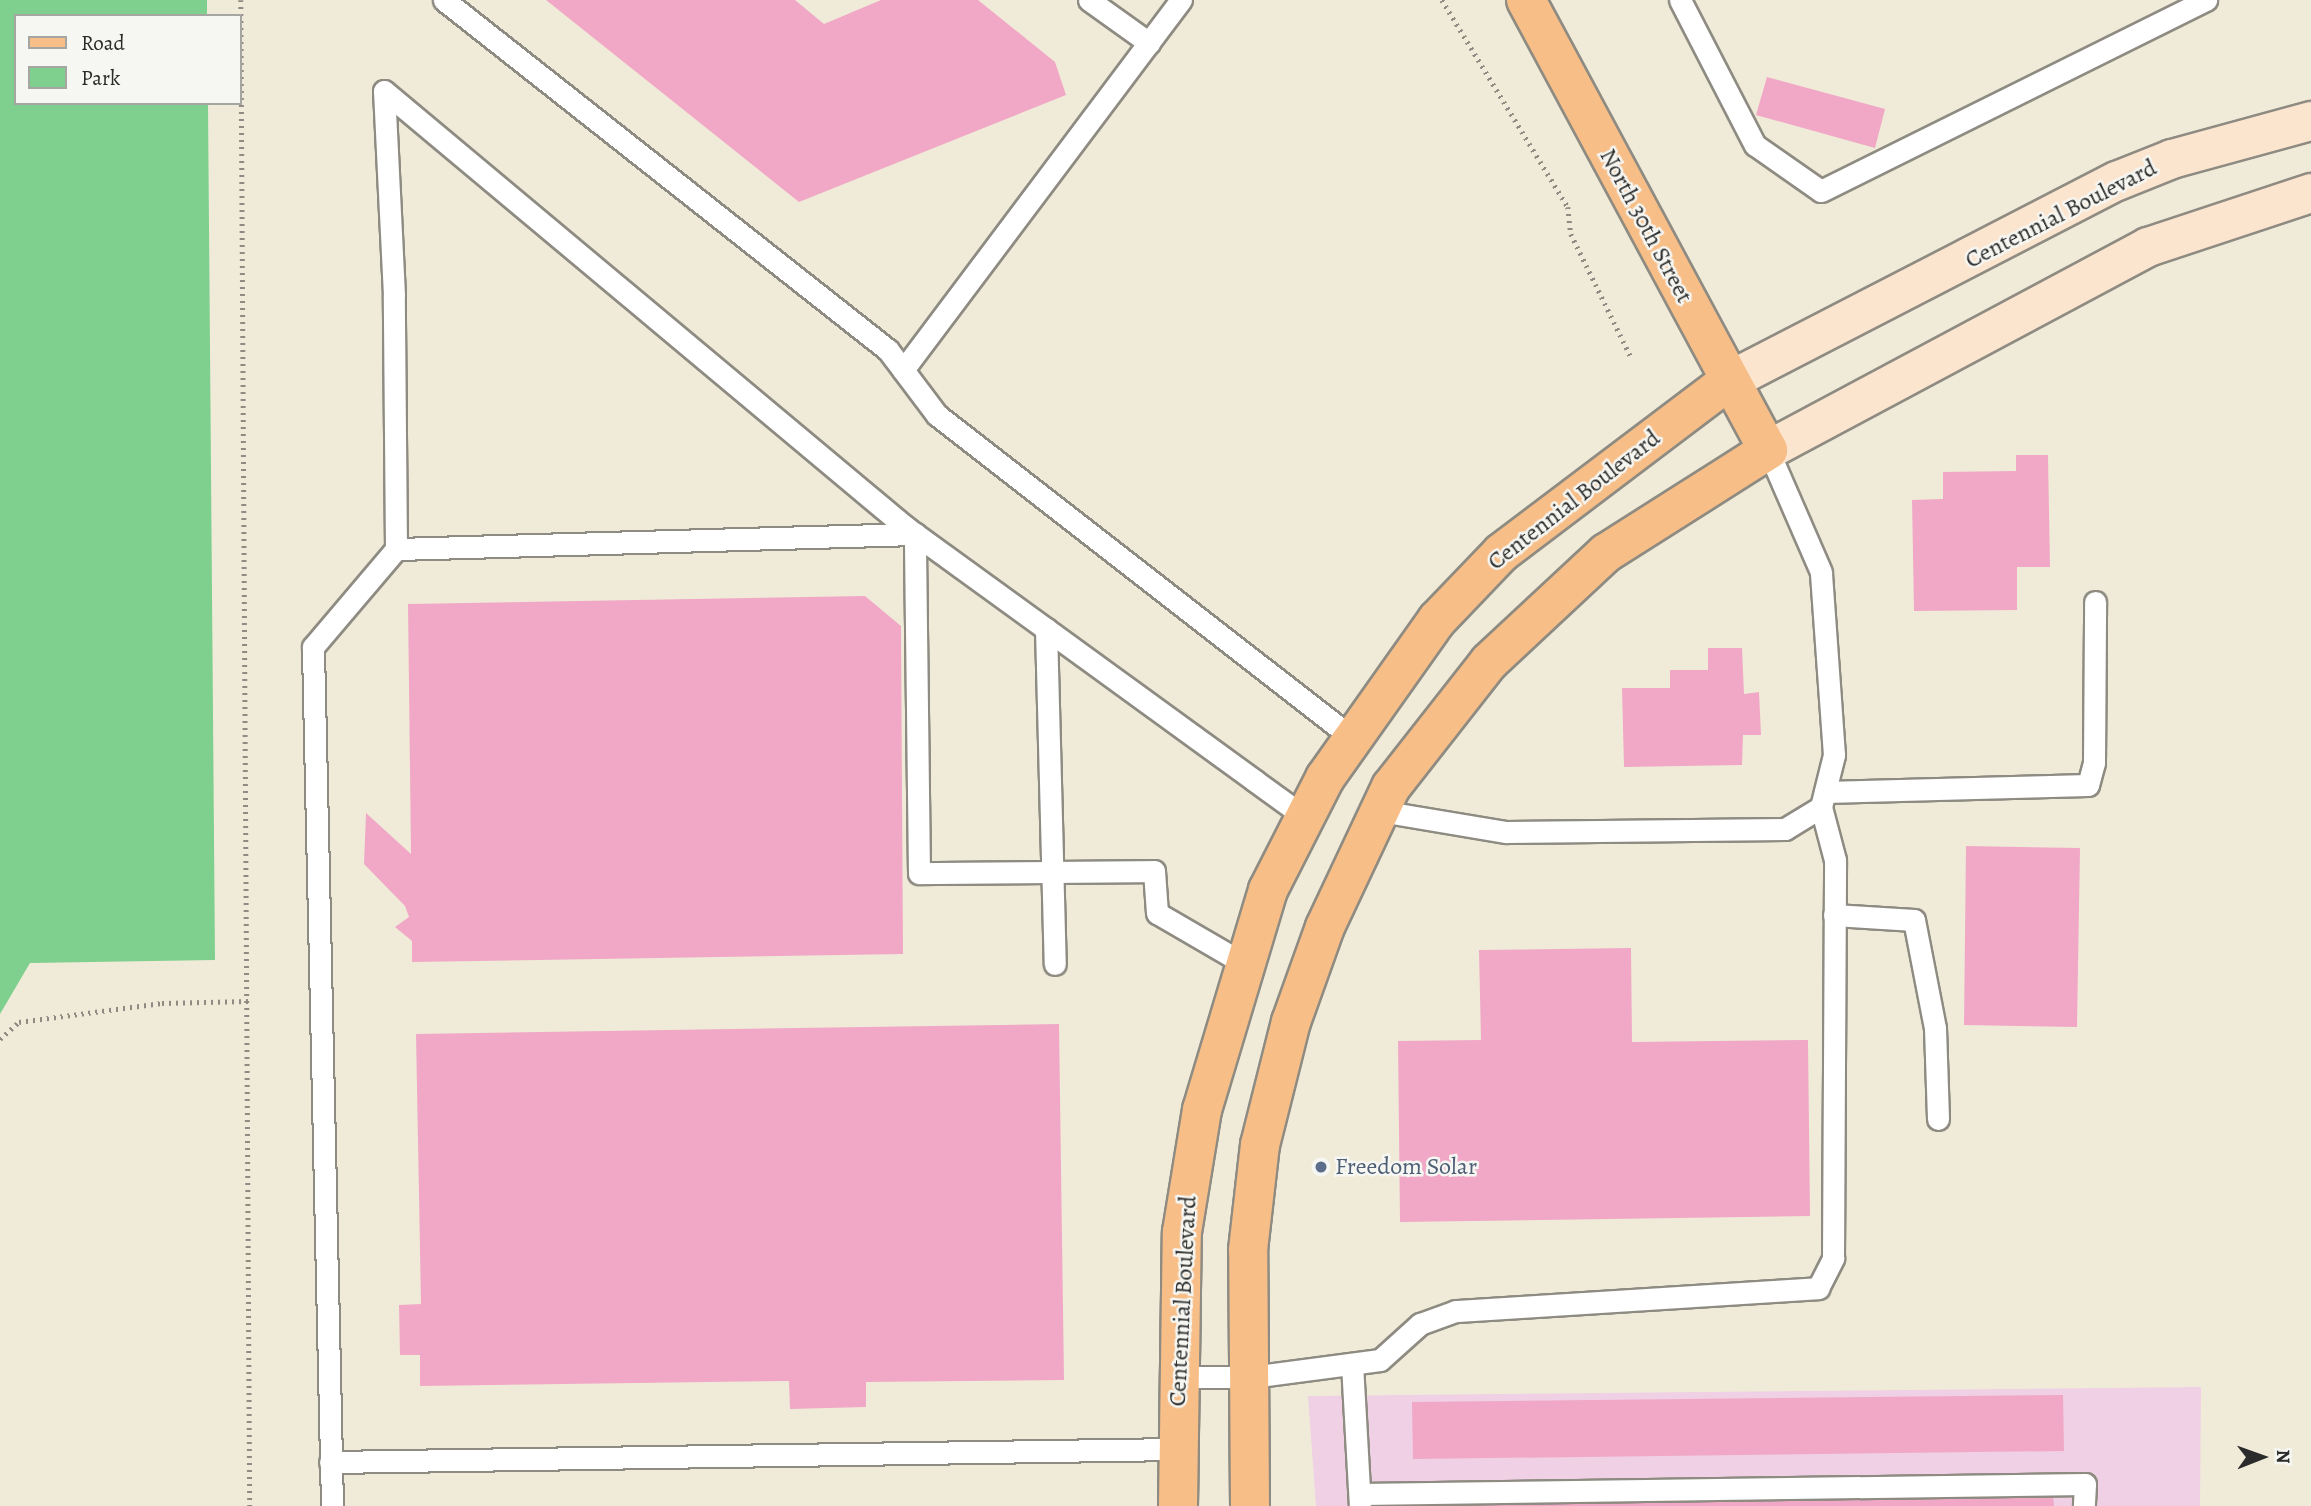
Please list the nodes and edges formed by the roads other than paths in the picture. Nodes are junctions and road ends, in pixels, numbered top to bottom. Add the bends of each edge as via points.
1 (444, 0) edge
2 (1088, 0) edge
3 (1181, 0) edge
4 (1526, 0) edge
5 (1680, 0) edge
6 (2206, 0) edge
7 (1149, 43) junction
8 (2311, 121) edge
9 (2311, 193) edge
10 (903, 370) junction
11 (1727, 382) junction
12 (1768, 450) junction
13 (915, 534) junction
14 (396, 549) junction
15 (2095, 602) dead end
16 (1046, 629) junction
17 (1351, 737) junction
18 (1823, 800) junction
19 (1380, 811) junction
20 (1305, 817) junction
21 (1052, 871) junction
22 (1835, 915) junction
23 (1243, 963) junction
24 (1055, 964) dead end
25 (1938, 1119) dead end
26 (1352, 1364) junction
27 (1176, 1377) junction
28 (1249, 1377) junction
29 (1177, 1449) junction
30 (330, 1462) junction
31 (1360, 1500) edge
32 (332, 1506) edge
33 (1178, 1506) edge
34 (1250, 1506) edge
35 (2084, 1506) edge

1 - 10 lane via 888,350
2 - 7 lane
3 - 7 lane
4 - 11 main road, North 30th Street
5 - 6 lane via 1755,145 1821,191
7 - 10 lane
8 - 11 main road, Centennial Boulevard via 2172,159 2117,181
9 - 12 main road via 2148,247
10 - 17 lane via 937,415
11 - 12 main road, North 30th Street
11 - 17 main road, Centennial Boulevard via 1501,553 1437,620
12 - 18 lane via 1821,572 1834,755
12 - 19 main road via 1606,553 1489,662 1391,787
13 - 14 lane
13 - 14 lane via 384,91 394,295
13 - 16 lane
13 - 21 lane via 919,873
14 - 30 lane via 313,647
15 - 18 lane via 2094,763 2088,785
16 - 20 lane
16 - 21 lane
17 - 20 main road, Centennial Boulevard
18 - 19 lane via 1786,829 1506,832
18 - 22 lane via 1835,860
19 - 28 main road via 1320,939 1291,1022 1260,1144 1248,1250
20 - 23 main road, Centennial Boulevard via 1268,890
21 - 23 lane via 1154,871 1157,913
21 - 24 lane
22 - 25 lane via 1914,920 1935,1028
22 - 26 lane via 1833,1258 1818,1288 1456,1311 1420,1324 1380,1360
23 - 27 main road, Centennial Boulevard via 1196,1151 1182,1232
26 - 28 lane
26 - 31 lane
27 - 28 lane
27 - 29 main road, Centennial Boulevard
28 - 34 main road
29 - 30 lane
29 - 33 main road, Centennial Boulevard
30 - 32 lane
31 - 35 lane via 2085,1484

